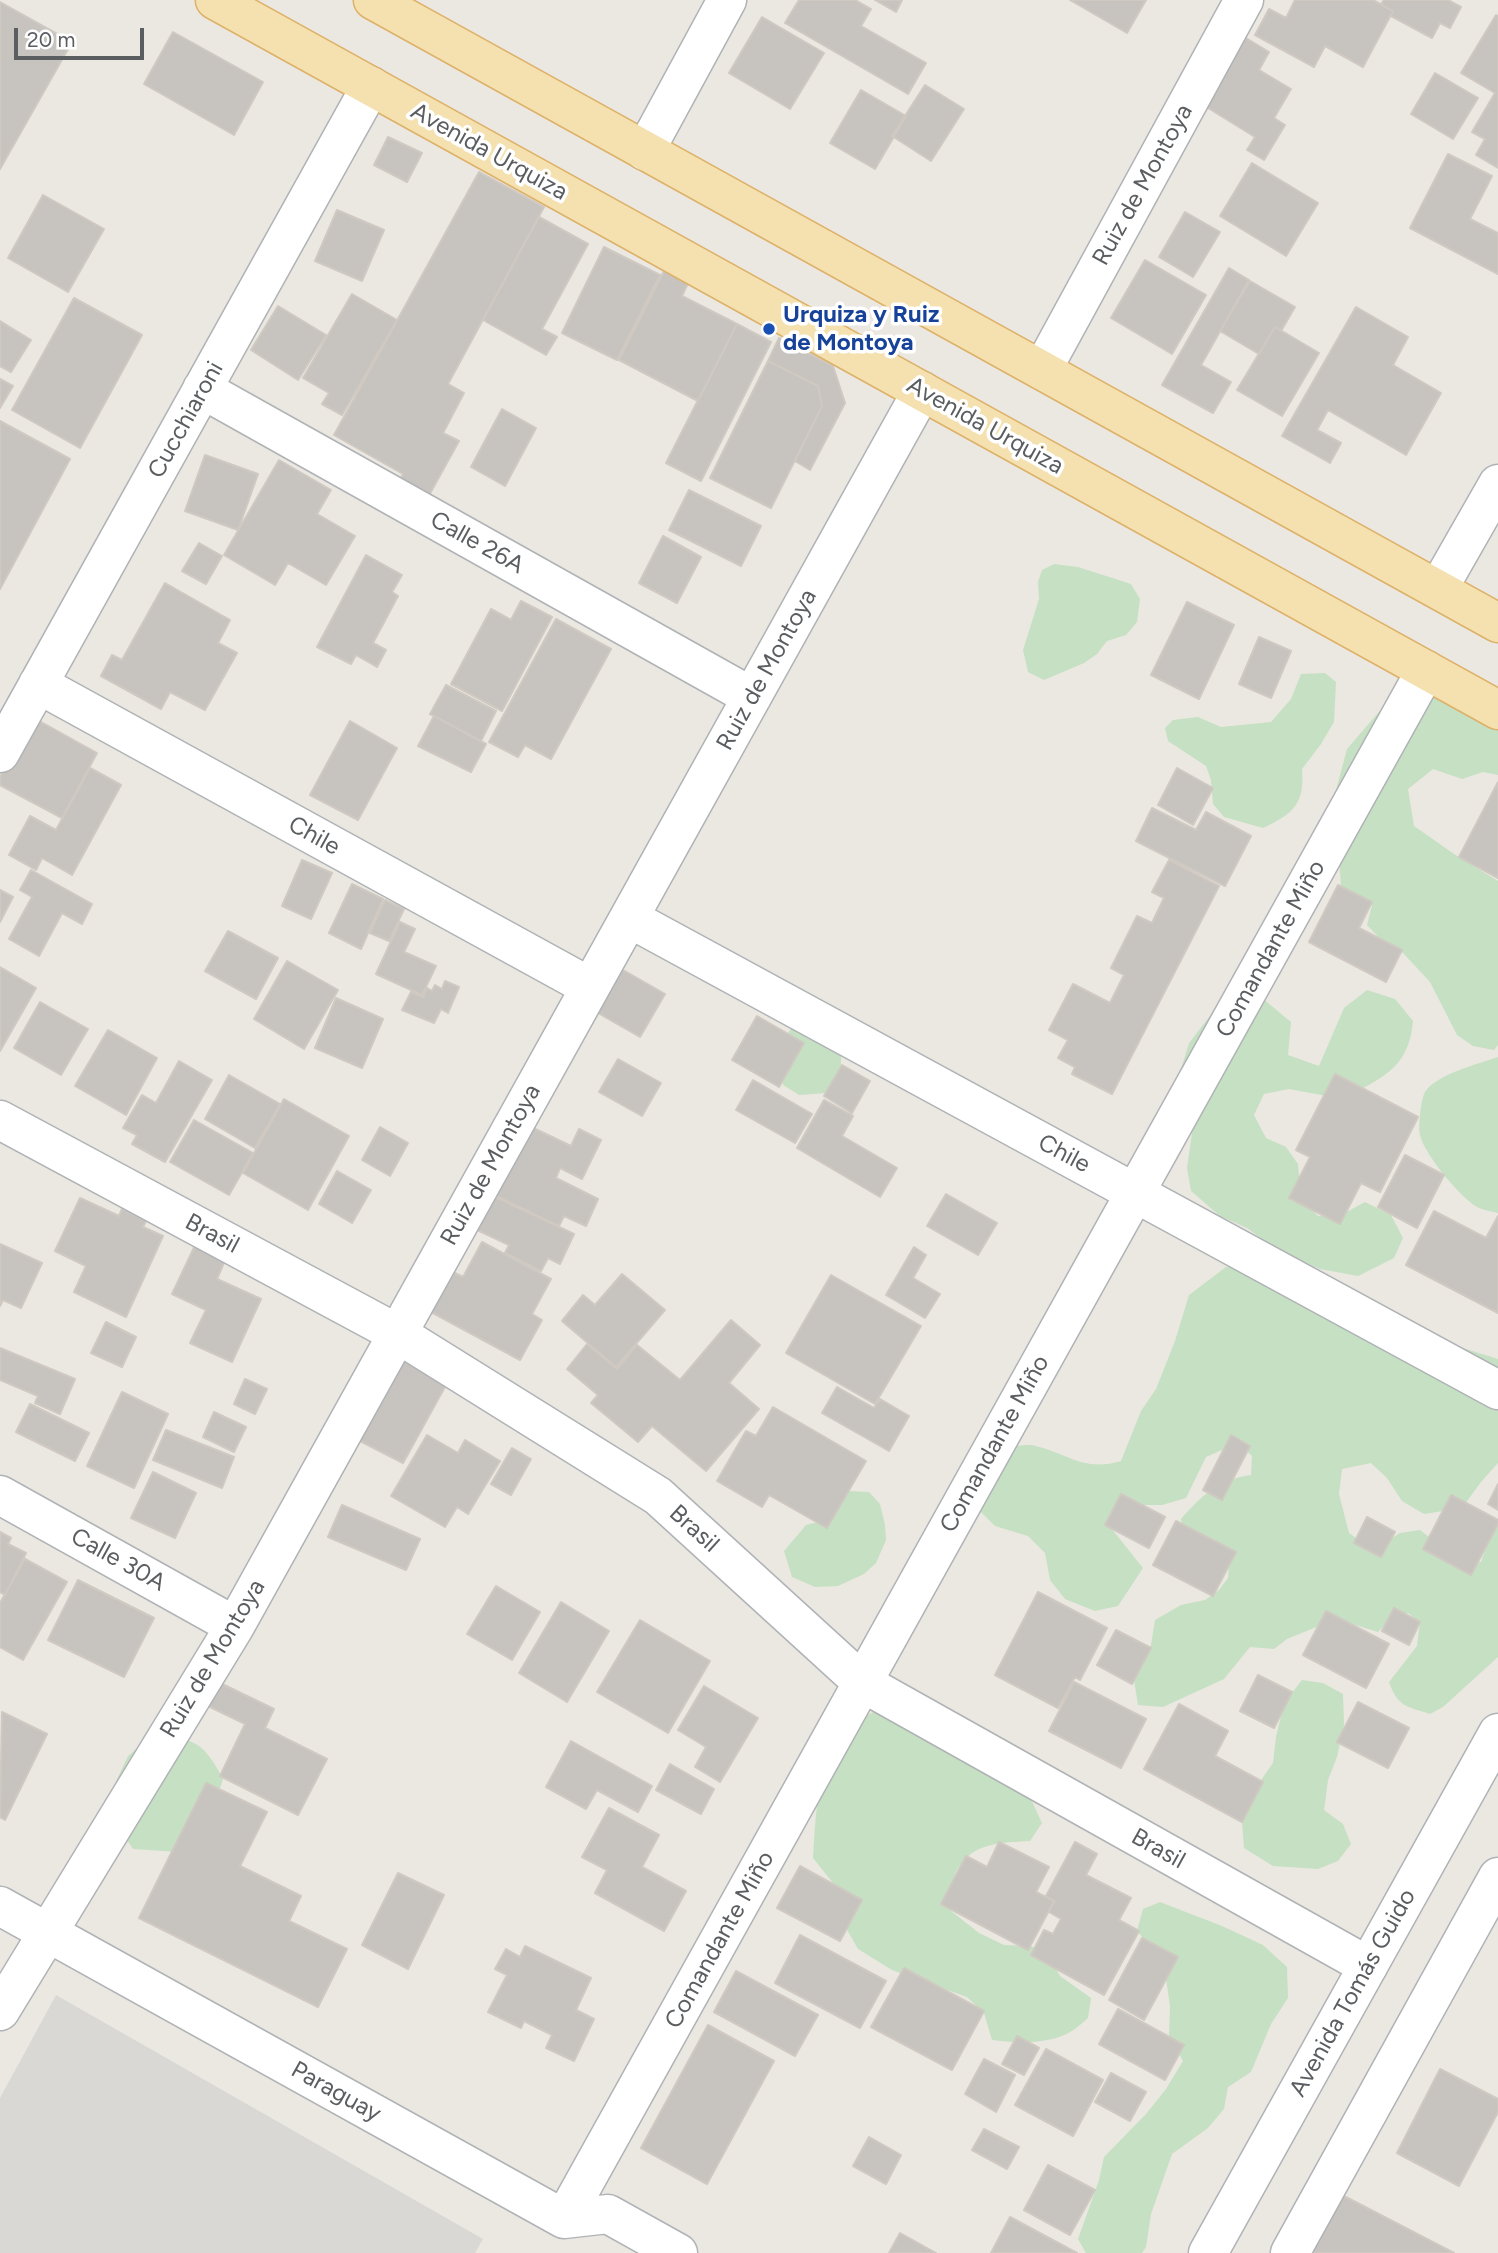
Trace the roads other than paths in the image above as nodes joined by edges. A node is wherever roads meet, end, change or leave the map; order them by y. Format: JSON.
{"nodes":[{"id":1,"x":215,"y":0,"type":"edge"},
{"id":2,"x":373,"y":0,"type":"edge"},
{"id":3,"x":727,"y":0,"type":"edge"},
{"id":4,"x":1244,"y":0,"type":"edge"},
{"id":5,"x":371,"y":86,"type":"junction"},
{"id":6,"x":645,"y":151,"type":"junction"},
{"id":7,"x":1042,"y":370,"type":"junction"},
{"id":8,"x":202,"y":389,"type":"junction"},
{"id":9,"x":922,"y":391,"type":"junction"},
{"id":10,"x":1498,"y":484,"type":"edge"},
{"id":11,"x":1438,"y":589,"type":"junction"},
{"id":12,"x":1498,"y":623,"type":"edge"},
{"id":13,"x":1426,"y":670,"type":"junction"},
{"id":14,"x":38,"y":684,"type":"junction"},
{"id":15,"x":752,"y":697,"type":"junction"},
{"id":16,"x":1498,"y":710,"type":"edge"},
{"id":17,"x":0,"y":753,"type":"edge"},
{"id":18,"x":629,"y":918,"type":"junction"},
{"id":19,"x":590,"y":987,"type":"junction"},
{"id":20,"x":0,"y":1120,"type":"edge"},
{"id":21,"x":1135,"y":1192,"type":"junction"},
{"id":22,"x":398,"y":1334,"type":"junction"},
{"id":23,"x":1498,"y":1390,"type":"edge"},
{"id":24,"x":0,"y":1495,"type":"edge"},
{"id":25,"x":235,"y":1626,"type":"junction"},
{"id":26,"x":863,"y":1683,"type":"junction"},
{"id":27,"x":1498,"y":1732,"type":"edge"},
{"id":28,"x":1498,"y":1877,"type":"edge"},
{"id":29,"x":0,"y":1906,"type":"edge"},
{"id":30,"x":47,"y":1932,"type":"junction"},
{"id":31,"x":1368,"y":1966,"type":"junction"},
{"id":32,"x":0,"y":2011,"type":"edge"},
{"id":33,"x":564,"y":2219,"type":"junction"},
{"id":34,"x":678,"y":2253,"type":"edge"},
{"id":35,"x":1208,"y":2253,"type":"edge"},
{"id":36,"x":1290,"y":2253,"type":"edge"}],
"edges":[{"from":1,"to":5,"type":"main road","name":"Avenida Urquiza"},
{"from":2,"to":6,"type":"main road"},
{"from":3,"to":6,"type":"street"},
{"from":4,"to":7,"type":"street","name":"Ruiz de Montoya"},
{"from":5,"to":8,"type":"street","name":"Cucchiaroni"},
{"from":5,"to":9,"type":"main road","name":"Avenida Urquiza"},
{"from":6,"to":7,"type":"main road"},
{"from":7,"to":11,"type":"main road"},
{"from":8,"to":14,"type":"street","name":"Cucchiaroni"},
{"from":8,"to":15,"type":"street","name":"Calle 26A"},
{"from":9,"to":13,"type":"main road","name":"Avenida Urquiza"},
{"from":9,"to":15,"type":"street","name":"Ruiz de Montoya"},
{"from":10,"to":11,"type":"street"},
{"from":11,"to":12,"type":"main road"},
{"from":13,"to":16,"type":"main road","name":"Avenida Urquiza"},
{"from":13,"to":21,"type":"street","name":"Comandante Miño"},
{"from":14,"to":17,"type":"street","name":"Cucchiaroni"},
{"from":14,"to":19,"type":"street","name":"Chile"},
{"from":15,"to":18,"type":"street","name":"Ruiz de Montoya"},
{"from":18,"to":19,"type":"street","name":"Ruiz de Montoya"},
{"from":18,"to":21,"type":"street","name":"Chile"},
{"from":19,"to":22,"type":"street","name":"Ruiz de Montoya"},
{"from":20,"to":22,"type":"street","name":"Brasil"},
{"from":21,"to":23,"type":"street","name":"Chile"},
{"from":21,"to":26,"type":"street","name":"Comandante Miño"},
{"from":22,"to":25,"type":"street","name":"Ruiz de Montoya"},
{"from":22,"to":26,"type":"street","name":"Brasil"},
{"from":24,"to":25,"type":"street","name":"Calle 30A"},
{"from":25,"to":30,"type":"street","name":"Ruiz de Montoya"},
{"from":26,"to":31,"type":"street","name":"Brasil"},
{"from":26,"to":33,"type":"street","name":"Comandante Miño"},
{"from":27,"to":31,"type":"street","name":"Avenida Tomás Guido"},
{"from":28,"to":36,"type":"street"},
{"from":29,"to":30,"type":"street","name":"Paraguay"},
{"from":30,"to":32,"type":"street","name":"Ruiz de Montoya"},
{"from":30,"to":33,"type":"street","name":"Paraguay"},
{"from":31,"to":35,"type":"street","name":"Avenida Tomás Guido"},
{"from":33,"to":34,"type":"street"}]}
